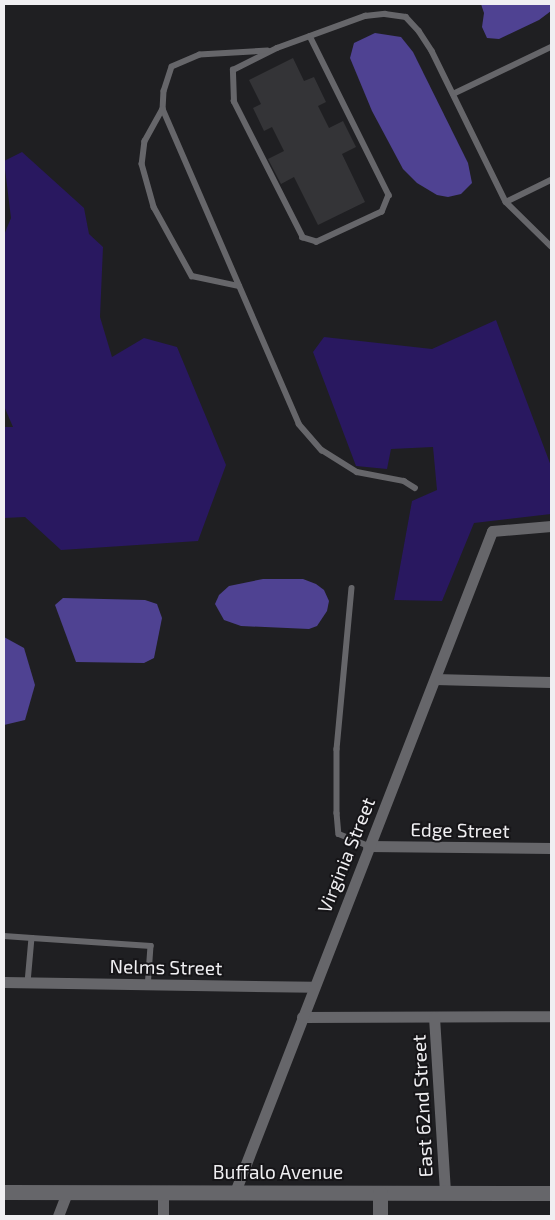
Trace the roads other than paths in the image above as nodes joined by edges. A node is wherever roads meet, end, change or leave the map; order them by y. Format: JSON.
{"nodes":[{"id":1,"x":310,"y":36,"type":"junction"},
{"id":2,"x":551,"y":47,"type":"edge"},
{"id":3,"x":272,"y":50,"type":"junction"},
{"id":4,"x":453,"y":94,"type":"junction"},
{"id":5,"x":163,"y":109,"type":"junction"},
{"id":6,"x":551,"y":180,"type":"edge"},
{"id":7,"x":506,"y":202,"type":"junction"},
{"id":8,"x":551,"y":246,"type":"edge"},
{"id":9,"x":239,"y":286,"type":"junction"},
{"id":10,"x":415,"y":488,"type":"dead end"},
{"id":11,"x":551,"y":526,"type":"edge"},
{"id":12,"x":352,"y":588,"type":"dead end"},
{"id":13,"x":436,"y":679,"type":"junction"},
{"id":14,"x":551,"y":682,"type":"edge"},
{"id":15,"x":368,"y":846,"type":"junction"},
{"id":16,"x":551,"y":848,"type":"edge"},
{"id":17,"x":4,"y":936,"type":"edge"},
{"id":18,"x":32,"y":938,"type":"junction"},
{"id":19,"x":4,"y":982,"type":"edge"},
{"id":20,"x":23,"y":983,"type":"junction"},
{"id":21,"x":148,"y":984,"type":"junction"},
{"id":22,"x":313,"y":987,"type":"junction"},
{"id":23,"x":551,"y":1016,"type":"edge"},
{"id":24,"x":302,"y":1017,"type":"junction"},
{"id":25,"x":434,"y":1017,"type":"junction"},
{"id":26,"x":163,"y":1191,"type":"junction"},
{"id":27,"x":4,"y":1192,"type":"edge"},
{"id":28,"x":68,"y":1192,"type":"junction"},
{"id":29,"x":235,"y":1192,"type":"junction"},
{"id":30,"x":380,"y":1193,"type":"junction"},
{"id":31,"x":445,"y":1193,"type":"junction"},
{"id":32,"x":551,"y":1193,"type":"edge"},
{"id":33,"x":58,"y":1216,"type":"edge"},
{"id":34,"x":163,"y":1216,"type":"edge"},
{"id":35,"x":380,"y":1216,"type":"edge"}],
"edges":[{"from":1,"to":3,"type":"lane"},
{"from":1,"to":3,"type":"lane"},
{"from":1,"to":4,"type":"lane"},
{"from":2,"to":4,"type":"lane"},
{"from":3,"to":5,"type":"lane"},
{"from":4,"to":7,"type":"lane"},
{"from":5,"to":9,"type":"lane"},
{"from":5,"to":9,"type":"lane"},
{"from":6,"to":7,"type":"lane"},
{"from":7,"to":8,"type":"lane"},
{"from":9,"to":10,"type":"lane"},
{"from":11,"to":13,"type":"street","name":"Virginia Street"},
{"from":12,"to":15,"type":"lane"},
{"from":13,"to":14,"type":"street"},
{"from":13,"to":15,"type":"street","name":"Virginia Street"},
{"from":15,"to":16,"type":"street","name":"Edge Street"},
{"from":15,"to":22,"type":"street","name":"Virginia Street"},
{"from":17,"to":18,"type":"lane"},
{"from":18,"to":20,"type":"lane"},
{"from":18,"to":21,"type":"lane"},
{"from":19,"to":20,"type":"street","name":"Nelms Street"},
{"from":20,"to":21,"type":"street","name":"Nelms Street"},
{"from":21,"to":22,"type":"street","name":"Nelms Street"},
{"from":22,"to":24,"type":"street","name":"Virginia Street"},
{"from":23,"to":25,"type":"street"},
{"from":24,"to":25,"type":"street"},
{"from":24,"to":29,"type":"street","name":"Virginia Street"},
{"from":25,"to":31,"type":"street","name":"East 62nd Street"},
{"from":26,"to":28,"type":"street","name":"Buffalo Avenue"},
{"from":26,"to":29,"type":"street","name":"Buffalo Avenue"},
{"from":26,"to":34,"type":"street"},
{"from":27,"to":28,"type":"street","name":"Buffalo Avenue"},
{"from":28,"to":33,"type":"street"},
{"from":29,"to":30,"type":"street","name":"Buffalo Avenue"},
{"from":30,"to":31,"type":"street","name":"Buffalo Avenue"},
{"from":30,"to":35,"type":"street"},
{"from":31,"to":32,"type":"street","name":"Buffalo Avenue"}]}
